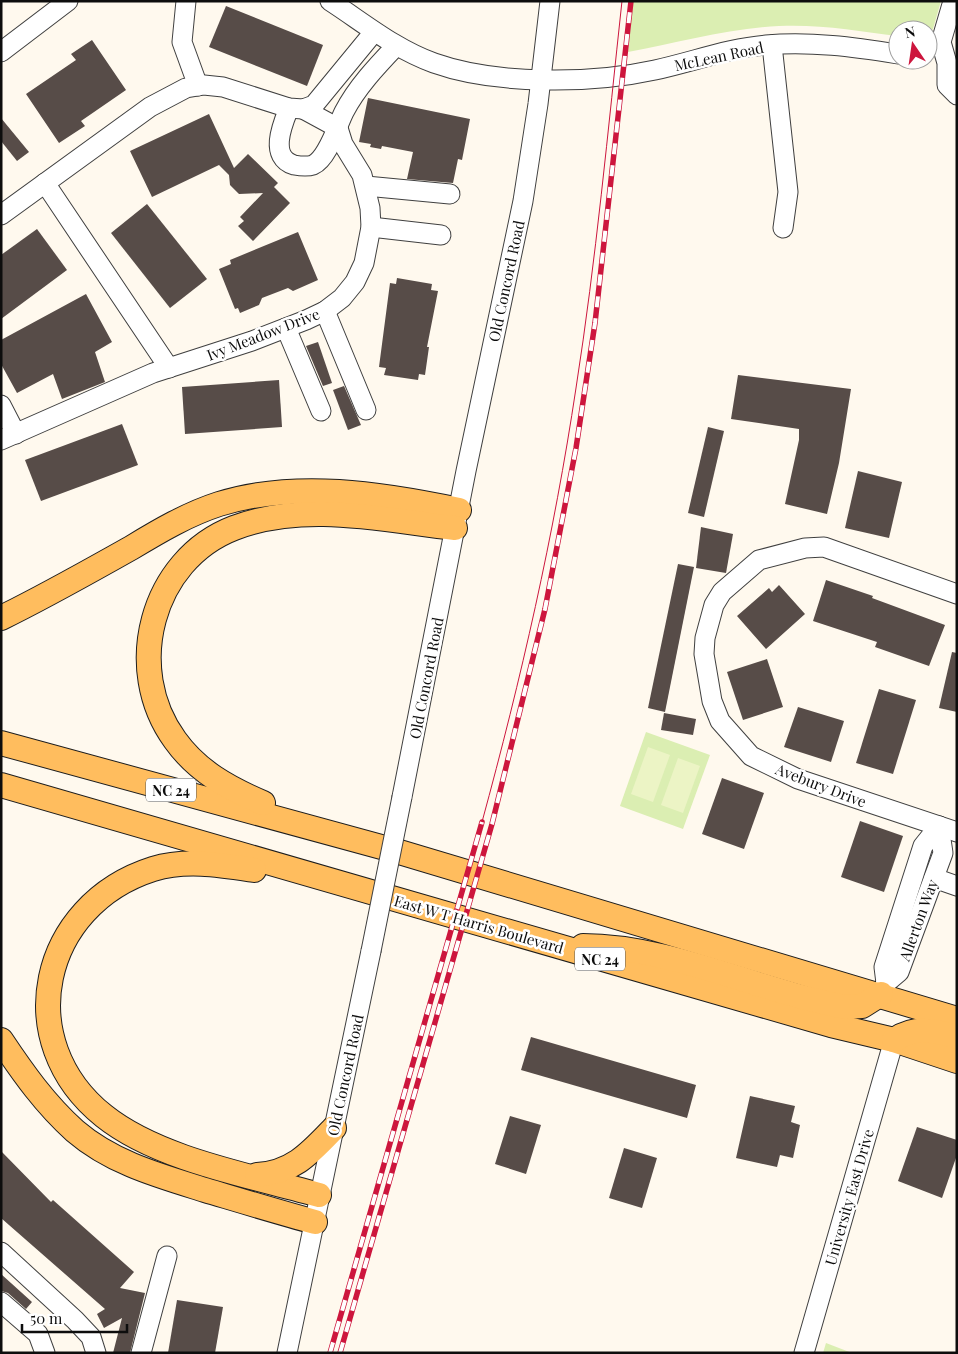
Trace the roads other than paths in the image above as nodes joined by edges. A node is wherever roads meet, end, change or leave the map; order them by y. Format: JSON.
{"nodes":[{"id":1,"x":68,"y":1,"type":"edge"},
{"id":2,"x":186,"y":1,"type":"edge"},
{"id":3,"x":330,"y":1,"type":"edge"},
{"id":4,"x":550,"y":1,"type":"edge"},
{"id":5,"x":953,"y":1,"type":"edge"},
{"id":6,"x":374,"y":32,"type":"junction"},
{"id":7,"x":772,"y":45,"type":"junction"},
{"id":8,"x":396,"y":46,"type":"junction"},
{"id":9,"x":1,"y":52,"type":"edge"},
{"id":10,"x":888,"y":53,"type":"edge"},
{"id":11,"x":954,"y":58,"type":"edge"},
{"id":12,"x":938,"y":59,"type":"edge"},
{"id":13,"x":541,"y":81,"type":"junction"},
{"id":14,"x":198,"y":86,"type":"junction"},
{"id":15,"x":957,"y":95,"type":"edge"},
{"id":16,"x":296,"y":108,"type":"junction"},
{"id":17,"x":338,"y":128,"type":"junction"},
{"id":18,"x":45,"y":183,"type":"junction"},
{"id":19,"x":366,"y":186,"type":"junction"},
{"id":20,"x":450,"y":194,"type":"dead end"},
{"id":21,"x":1,"y":215,"type":"edge"},
{"id":22,"x":371,"y":227,"type":"junction"},
{"id":23,"x":783,"y":228,"type":"dead end"},
{"id":24,"x":441,"y":235,"type":"dead end"},
{"id":25,"x":325,"y":310,"type":"junction"},
{"id":26,"x":286,"y":328,"type":"junction"},
{"id":27,"x":168,"y":368,"type":"junction"},
{"id":28,"x":1,"y":405,"type":"edge"},
{"id":29,"x":366,"y":410,"type":"dead end"},
{"id":30,"x":321,"y":411,"type":"dead end"},
{"id":31,"x":9,"y":437,"type":"edge"},
{"id":32,"x":457,"y":519,"type":"junction"},
{"id":33,"x":957,"y":594,"type":"edge"},
{"id":34,"x":1,"y":618,"type":"edge"},
{"id":35,"x":1,"y":743,"type":"edge"},
{"id":36,"x":1,"y":785,"type":"edge"},
{"id":37,"x":939,"y":826,"type":"junction"},
{"id":38,"x":957,"y":832,"type":"edge"},
{"id":39,"x":341,"y":837,"type":"junction"},
{"id":40,"x":307,"y":875,"type":"junction"},
{"id":41,"x":934,"y":878,"type":"junction"},
{"id":42,"x":957,"y":886,"type":"edge"},
{"id":43,"x":553,"y":946,"type":"junction"},
{"id":44,"x":883,"y":989,"type":"junction"},
{"id":45,"x":957,"y":1019,"type":"edge"},
{"id":46,"x":957,"y":1038,"type":"edge"},
{"id":47,"x":1,"y":1040,"type":"edge"},
{"id":48,"x":894,"y":1040,"type":"junction"},
{"id":49,"x":957,"y":1061,"type":"edge"},
{"id":50,"x":334,"y":1128,"type":"junction"},
{"id":51,"x":248,"y":1175,"type":"junction"},
{"id":52,"x":320,"y":1195,"type":"junction"},
{"id":53,"x":314,"y":1222,"type":"junction"},
{"id":54,"x":1,"y":1252,"type":"edge"},
{"id":55,"x":166,"y":1256,"type":"dead end"},
{"id":56,"x":1,"y":1302,"type":"edge"},
{"id":57,"x":45,"y":1353,"type":"edge"},
{"id":58,"x":96,"y":1353,"type":"edge"},
{"id":59,"x":141,"y":1353,"type":"edge"},
{"id":60,"x":287,"y":1353,"type":"edge"},
{"id":61,"x":804,"y":1353,"type":"edge"}],
"edges":[{"from":1,"to":9,"type":"street"},
{"from":2,"to":14,"type":"street"},
{"from":3,"to":6,"type":"street","name":"McLean Road"},
{"from":4,"to":13,"type":"street","name":"Old Concord Road"},
{"from":5,"to":11,"type":"street"},
{"from":6,"to":8,"type":"street","name":"McLean Road"},
{"from":6,"to":16,"type":"street"},
{"from":7,"to":10,"type":"street","name":"McLean Road"},
{"from":7,"to":13,"type":"street","name":"McLean Road"},
{"from":7,"to":23,"type":"street"},
{"from":8,"to":13,"type":"street","name":"McLean Road"},
{"from":8,"to":17,"type":"street"},
{"from":11,"to":12,"type":"street"},
{"from":11,"to":15,"type":"street"},
{"from":13,"to":32,"type":"street","name":"Old Concord Road"},
{"from":14,"to":16,"type":"street"},
{"from":14,"to":18,"type":"street"},
{"from":16,"to":17,"type":"street"},
{"from":16,"to":17,"type":"street"},
{"from":17,"to":19,"type":"street","name":"Ivy Meadow Drive"},
{"from":18,"to":21,"type":"street"},
{"from":18,"to":27,"type":"street"},
{"from":19,"to":20,"type":"street"},
{"from":19,"to":22,"type":"street","name":"Ivy Meadow Drive"},
{"from":22,"to":24,"type":"street"},
{"from":22,"to":25,"type":"street","name":"Ivy Meadow Drive"},
{"from":25,"to":26,"type":"street","name":"Ivy Meadow Drive"},
{"from":25,"to":29,"type":"street"},
{"from":26,"to":27,"type":"street","name":"Ivy Meadow Drive"},
{"from":26,"to":30,"type":"street"},
{"from":27,"to":31,"type":"street","name":"Ivy Meadow Drive"},
{"from":28,"to":31,"type":"street"},
{"from":32,"to":34,"type":"main road"},
{"from":32,"to":39,"type":"main road"},
{"from":32,"to":50,"type":"street","name":"Old Concord Road","bridge":true},
{"from":33,"to":37,"type":"street","name":"Avebury Drive"},
{"from":35,"to":39,"type":"main road","number":"NC 24"},
{"from":36,"to":40,"type":"main road","name":"East W T Harris Boulevard","number":"NC 24"},
{"from":37,"to":38,"type":"street","name":"Avebury Drive"},
{"from":37,"to":41,"type":"street","name":"Allerton Way"},
{"from":37,"to":44,"type":"street","name":"Allerton Way"},
{"from":39,"to":44,"type":"main road","number":"NC 24"},
{"from":40,"to":43,"type":"main road","name":"East W T Harris Boulevard","number":"NC 24"},
{"from":40,"to":51,"type":"main road"},
{"from":41,"to":42,"type":"street"},
{"from":41,"to":44,"type":"street","name":"Allerton Way"},
{"from":43,"to":44,"type":"main road"},
{"from":43,"to":48,"type":"main road","name":"East W T Harris Boulevard","number":"NC 24"},
{"from":44,"to":45,"type":"main road","number":"NC 24"},
{"from":46,"to":48,"type":"main road"},
{"from":47,"to":53,"type":"main road"},
{"from":48,"to":49,"type":"main road","name":"East W T Harris Boulevard","number":"NC 24"},
{"from":48,"to":61,"type":"street","name":"University East Drive"},
{"from":50,"to":51,"type":"main road"},
{"from":50,"to":52,"type":"street","name":"Old Concord Road"},
{"from":51,"to":52,"type":"main road"},
{"from":52,"to":53,"type":"street","name":"Old Concord Road"},
{"from":53,"to":60,"type":"street","name":"Old Concord Road"},
{"from":54,"to":58,"type":"street"},
{"from":55,"to":59,"type":"street"},
{"from":56,"to":57,"type":"street"}]}
